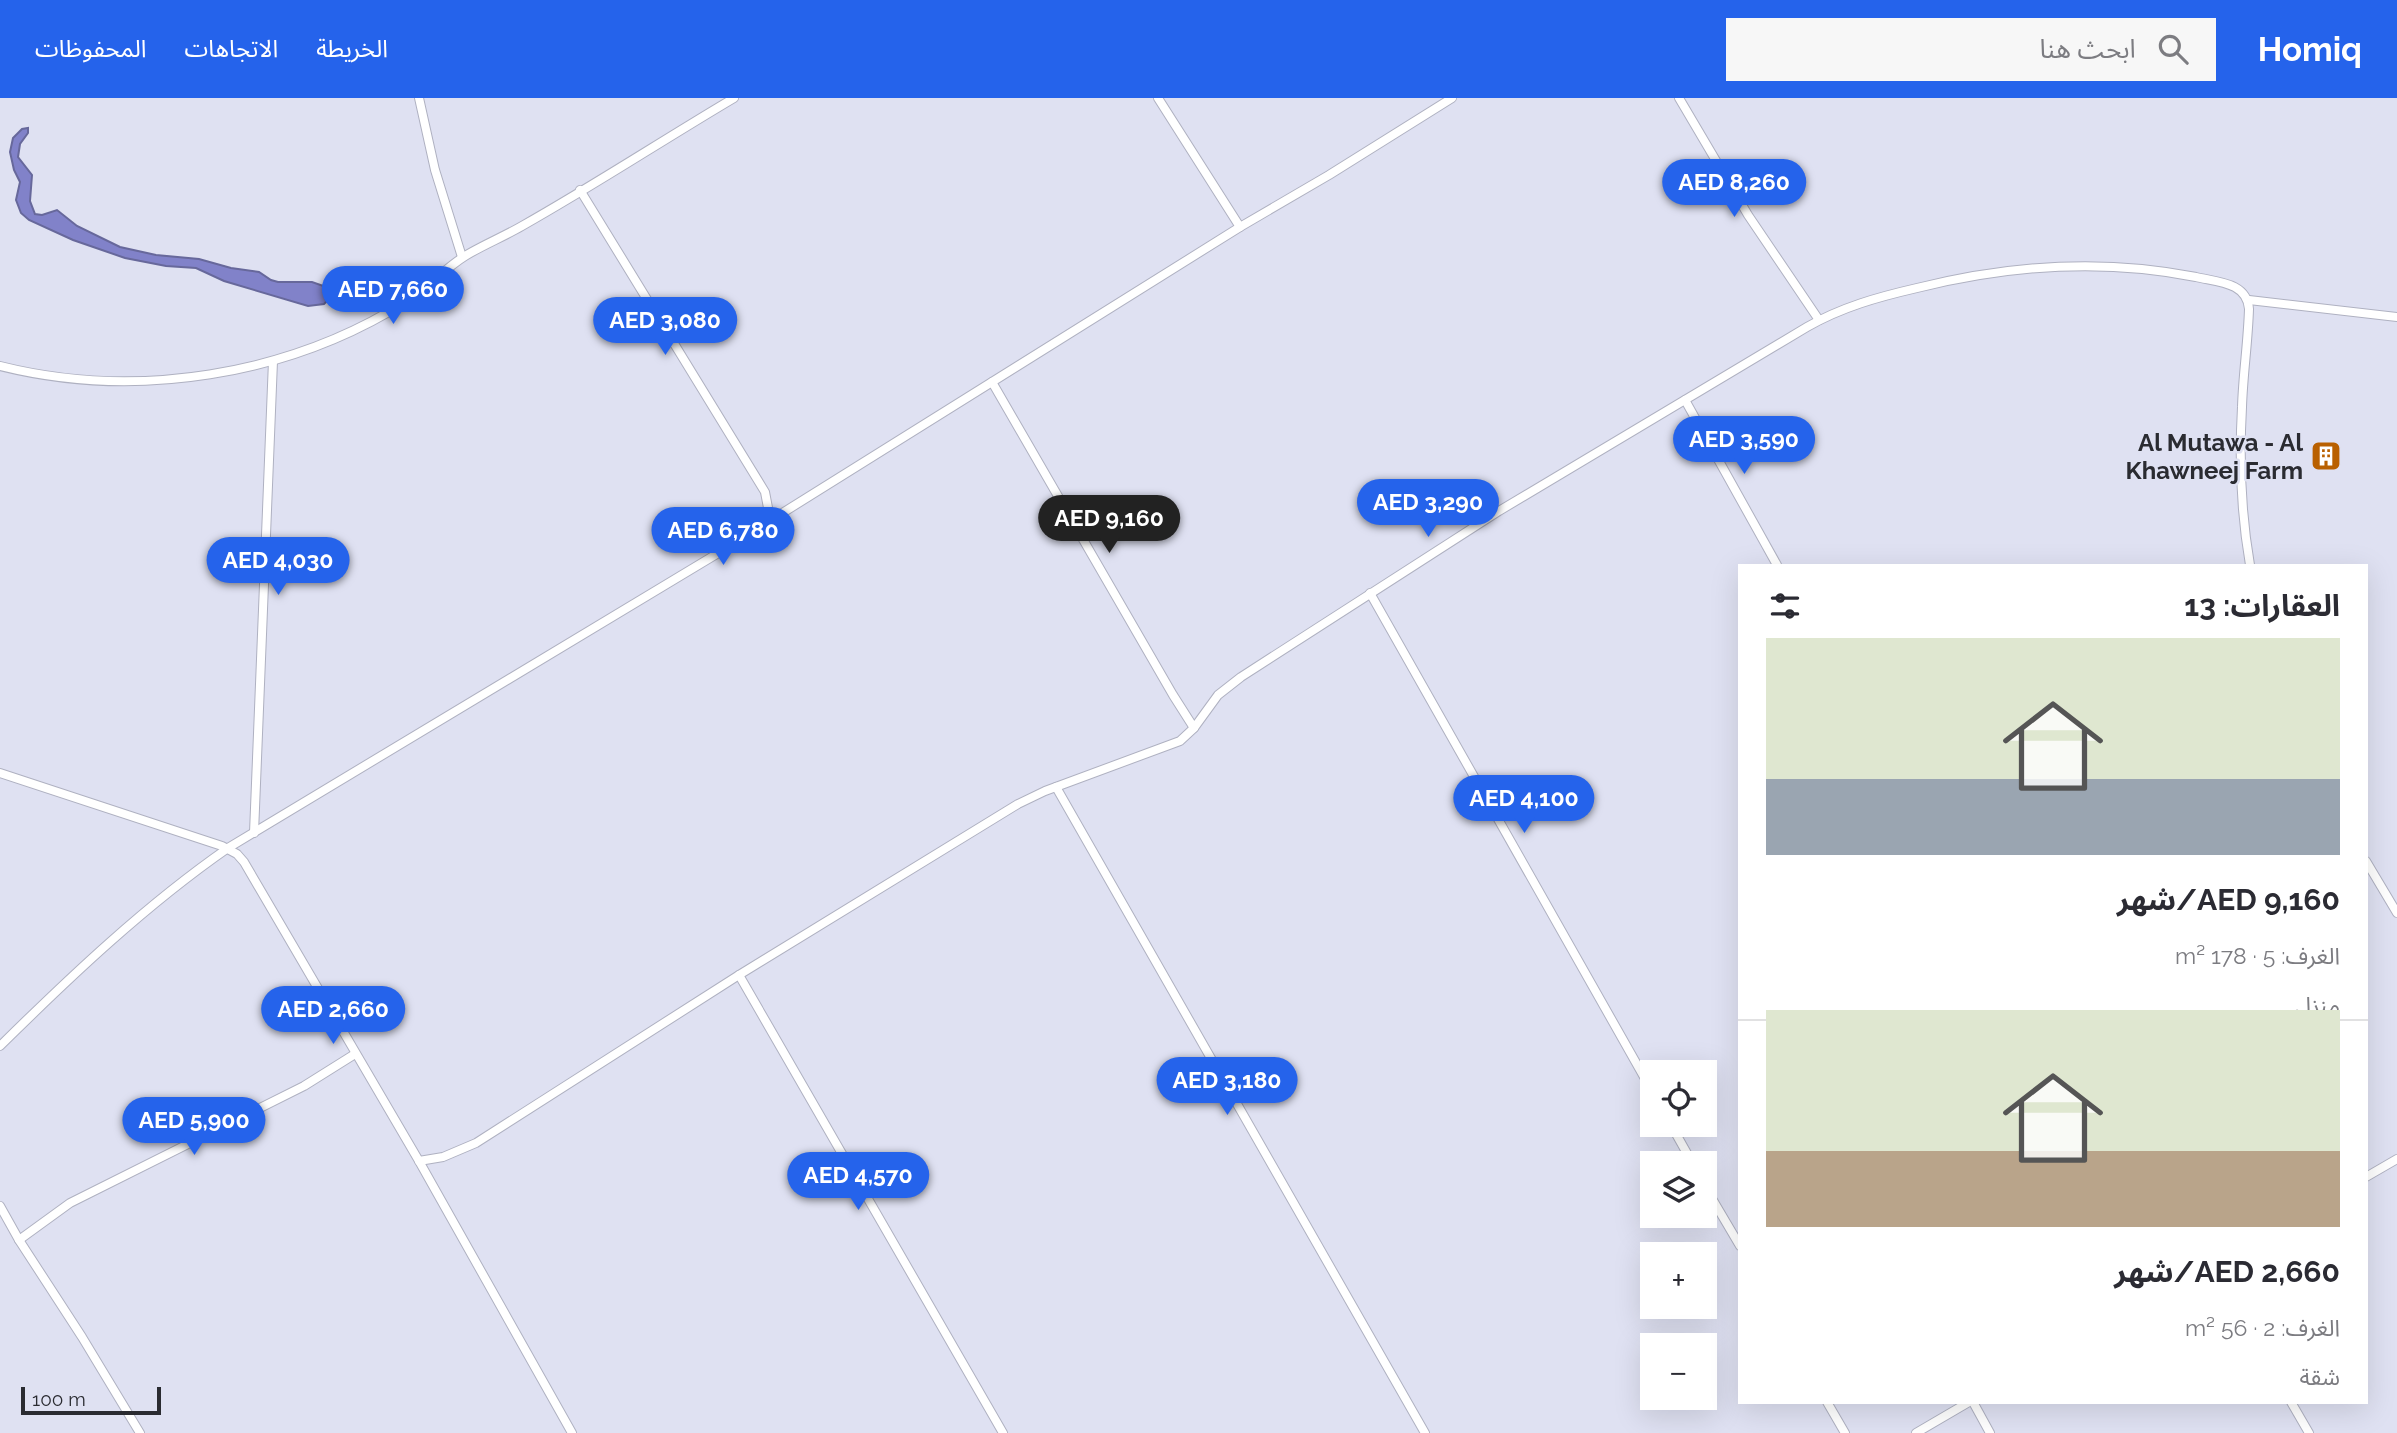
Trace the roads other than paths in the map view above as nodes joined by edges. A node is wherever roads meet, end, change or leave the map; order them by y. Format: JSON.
{"nodes":[{"id":1,"x":419,"y":98,"type":"edge"},
{"id":2,"x":734,"y":98,"type":"edge"},
{"id":3,"x":1158,"y":98,"type":"edge"},
{"id":4,"x":1452,"y":98,"type":"edge"},
{"id":5,"x":1679,"y":98,"type":"edge"},
{"id":6,"x":580,"y":190,"type":"junction"},
{"id":7,"x":1240,"y":227,"type":"junction"},
{"id":8,"x":463,"y":257,"type":"junction"},
{"id":9,"x":2249,"y":300,"type":"junction"},
{"id":10,"x":2397,"y":317,"type":"edge"},
{"id":11,"x":1819,"y":320,"type":"junction"},
{"id":12,"x":273,"y":360,"type":"junction"},
{"id":13,"x":0,"y":366,"type":"edge"},
{"id":14,"x":992,"y":382,"type":"junction"},
{"id":15,"x":1685,"y":400,"type":"junction"},
{"id":16,"x":766,"y":523,"type":"junction"},
{"id":17,"x":1776,"y":564,"type":"edge"},
{"id":18,"x":2249,"y":564,"type":"edge"},
{"id":19,"x":1370,"y":593,"type":"junction"},
{"id":20,"x":1194,"y":728,"type":"junction"},
{"id":21,"x":0,"y":772,"type":"edge"},
{"id":22,"x":1056,"y":787,"type":"junction"},
{"id":23,"x":254,"y":833,"type":"junction"},
{"id":24,"x":228,"y":848,"type":"junction"},
{"id":25,"x":2368,"y":863,"type":"edge"},
{"id":26,"x":2397,"y":913,"type":"edge"},
{"id":27,"x":738,"y":975,"type":"junction"},
{"id":28,"x":0,"y":1046,"type":"edge"},
{"id":29,"x":355,"y":1054,"type":"junction"},
{"id":30,"x":1640,"y":1070,"type":"edge"},
{"id":31,"x":2397,"y":1159,"type":"edge"},
{"id":32,"x":419,"y":1161,"type":"junction"},
{"id":33,"x":2368,"y":1176,"type":"edge"},
{"id":34,"x":0,"y":1206,"type":"edge"},
{"id":35,"x":1717,"y":1207,"type":"edge"},
{"id":36,"x":19,"y":1240,"type":"junction"},
{"id":37,"x":1738,"y":1243,"type":"edge"},
{"id":38,"x":1828,"y":1404,"type":"edge"},
{"id":39,"x":1967,"y":1404,"type":"edge"},
{"id":40,"x":1972,"y":1404,"type":"edge"},
{"id":41,"x":2292,"y":1404,"type":"edge"},
{"id":42,"x":140,"y":1433,"type":"edge"},
{"id":43,"x":572,"y":1433,"type":"edge"},
{"id":44,"x":1003,"y":1433,"type":"edge"},
{"id":45,"x":1425,"y":1433,"type":"edge"},
{"id":46,"x":1845,"y":1433,"type":"edge"},
{"id":47,"x":1916,"y":1433,"type":"edge"},
{"id":48,"x":1990,"y":1433,"type":"edge"},
{"id":49,"x":2309,"y":1433,"type":"edge"}],
"edges":[{"from":1,"to":8,"type":"street"},
{"from":2,"to":6,"type":"street"},
{"from":3,"to":7,"type":"street"},
{"from":4,"to":7,"type":"street"},
{"from":5,"to":11,"type":"street"},
{"from":6,"to":8,"type":"street"},
{"from":6,"to":16,"type":"street"},
{"from":7,"to":14,"type":"street"},
{"from":8,"to":12,"type":"street"},
{"from":9,"to":10,"type":"street"},
{"from":9,"to":11,"type":"street"},
{"from":9,"to":18,"type":"street"},
{"from":11,"to":15,"type":"street"},
{"from":12,"to":13,"type":"street"},
{"from":12,"to":23,"type":"street"},
{"from":14,"to":16,"type":"street"},
{"from":14,"to":20,"type":"street"},
{"from":15,"to":17,"type":"street"},
{"from":15,"to":19,"type":"street"},
{"from":16,"to":23,"type":"street"},
{"from":19,"to":20,"type":"street"},
{"from":19,"to":30,"type":"street"},
{"from":20,"to":22,"type":"street"},
{"from":21,"to":24,"type":"street"},
{"from":22,"to":27,"type":"street"},
{"from":22,"to":45,"type":"street"},
{"from":23,"to":24,"type":"street"},
{"from":24,"to":28,"type":"street"},
{"from":24,"to":29,"type":"street"},
{"from":25,"to":26,"type":"street"},
{"from":27,"to":32,"type":"street"},
{"from":27,"to":44,"type":"street"},
{"from":29,"to":32,"type":"street"},
{"from":29,"to":36,"type":"street"},
{"from":31,"to":33,"type":"street"},
{"from":32,"to":43,"type":"street"},
{"from":34,"to":36,"type":"street"},
{"from":35,"to":37,"type":"street"},
{"from":36,"to":42,"type":"street"},
{"from":38,"to":46,"type":"street"},
{"from":39,"to":47,"type":"street"},
{"from":40,"to":48,"type":"street"},
{"from":41,"to":49,"type":"street"}]}
